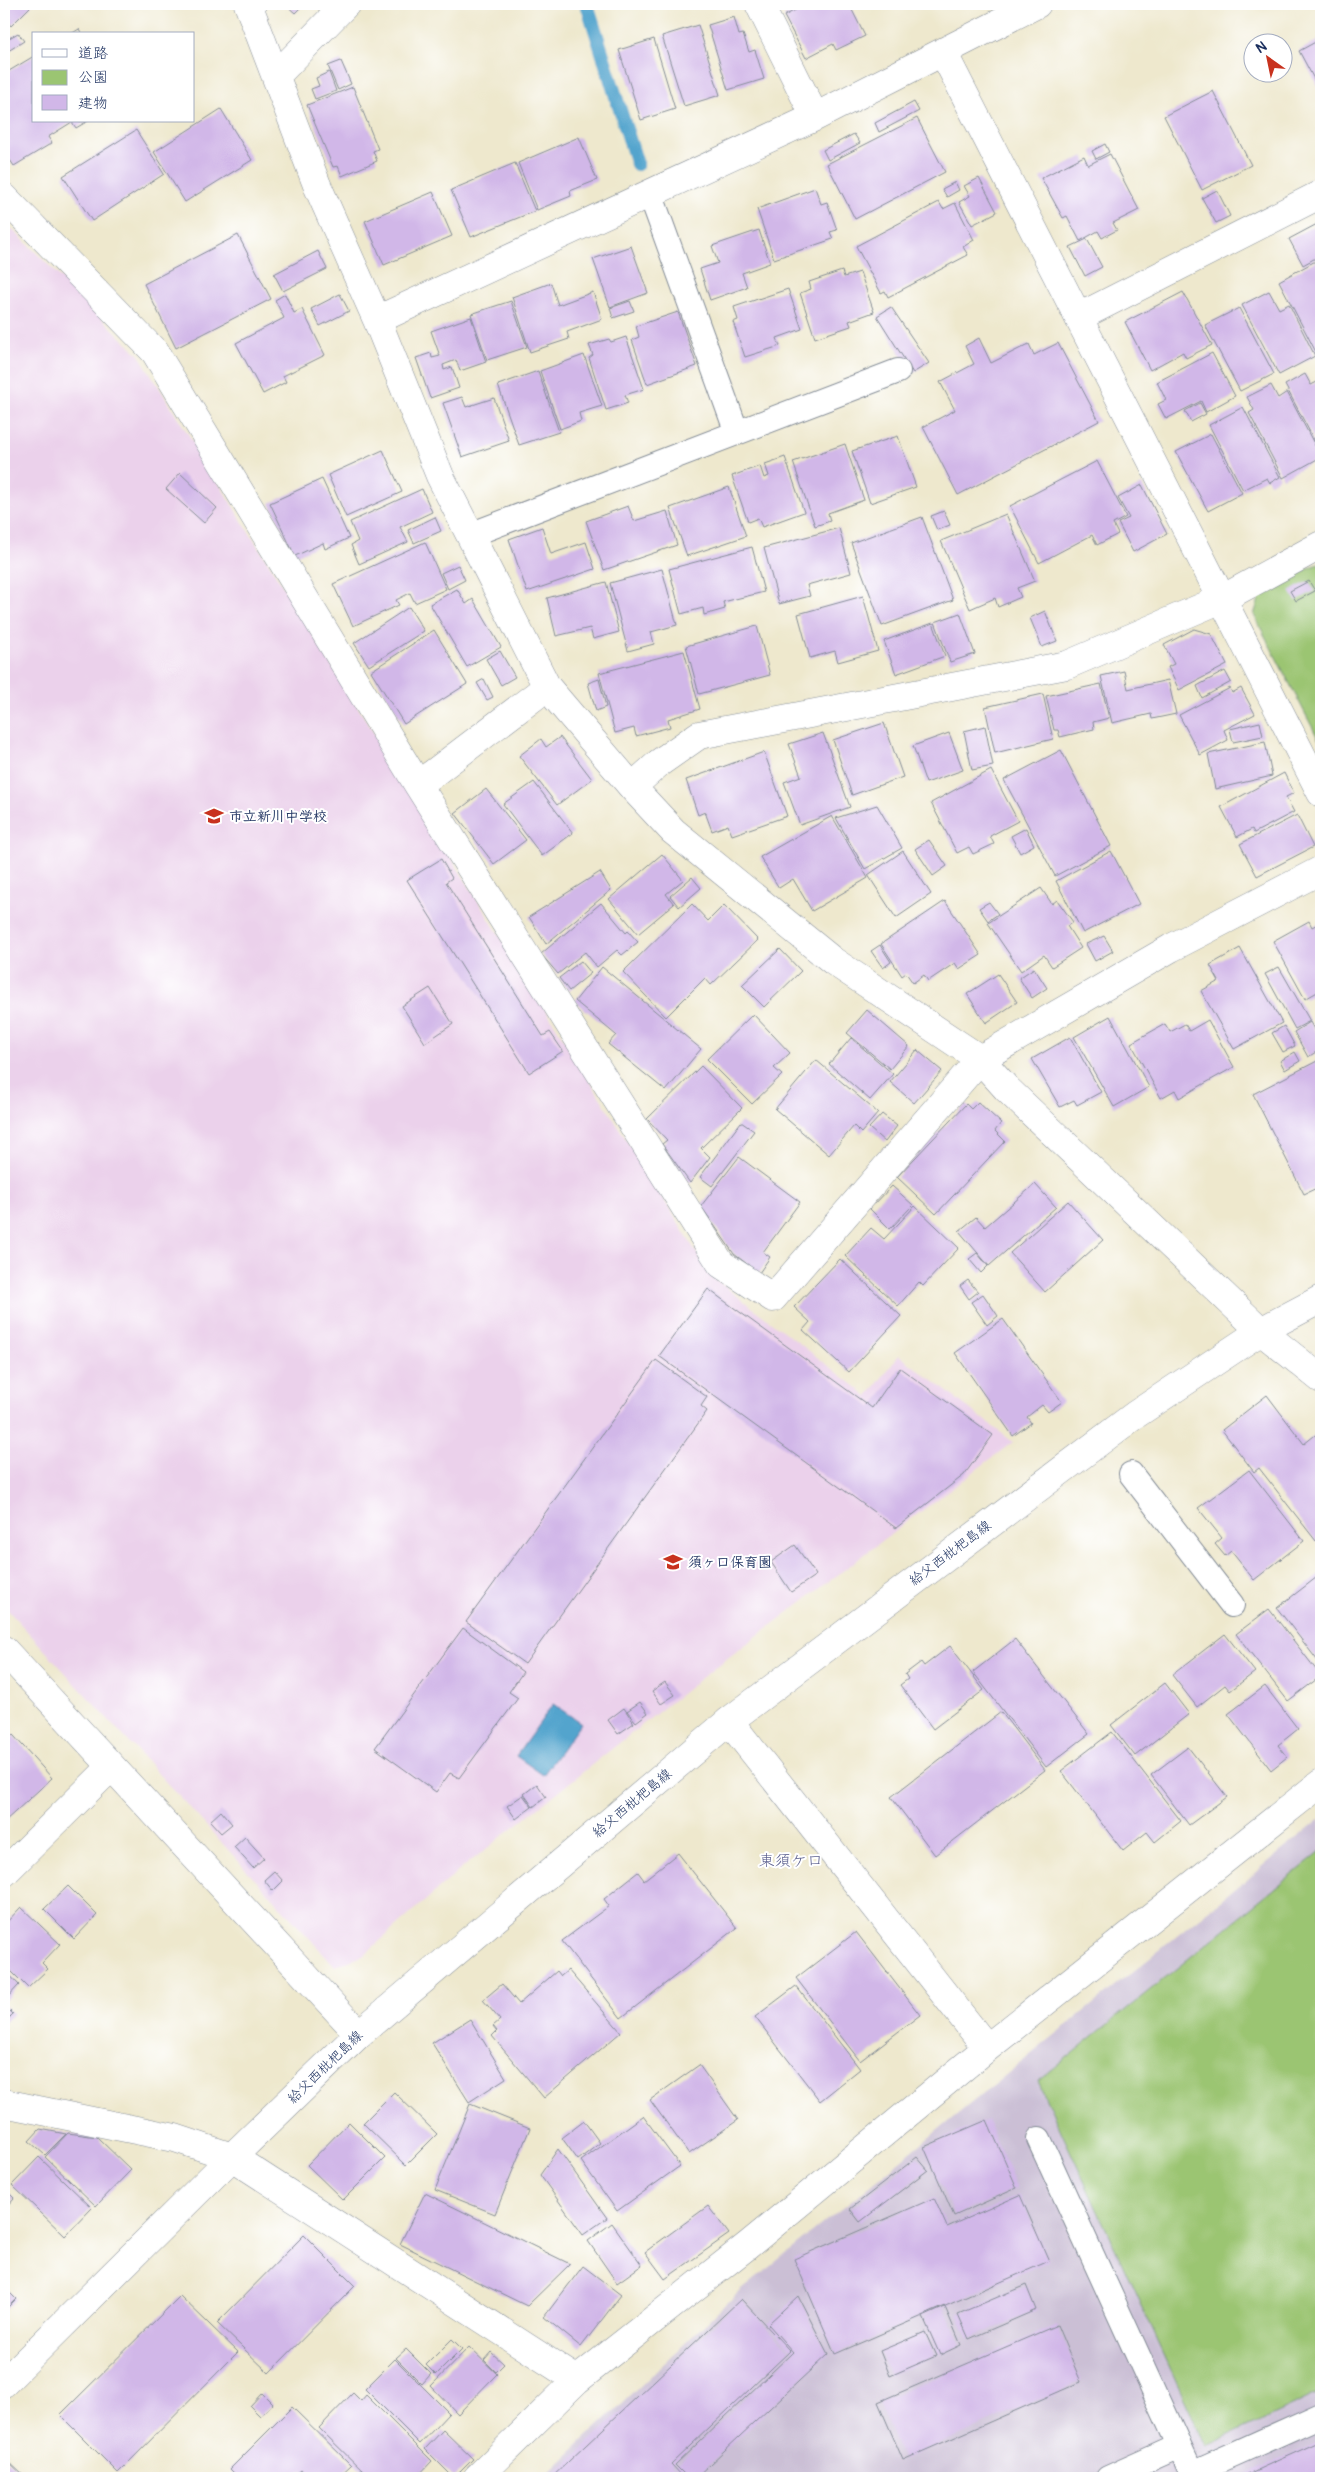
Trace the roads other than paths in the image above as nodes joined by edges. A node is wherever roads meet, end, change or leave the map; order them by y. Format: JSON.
{"nodes":[{"id":1,"x":248,"y":4,"type":"edge"},
{"id":2,"x":346,"y":4,"type":"edge"},
{"id":3,"x":759,"y":4,"type":"edge"},
{"id":4,"x":1037,"y":4,"type":"edge"},
{"id":5,"x":943,"y":52,"type":"junction"},
{"id":6,"x":276,"y":76,"type":"junction"},
{"id":7,"x":815,"y":117,"type":"junction"},
{"id":8,"x":650,"y":193,"type":"junction"},
{"id":9,"x":1321,"y":194,"type":"edge"},
{"id":10,"x":4,"y":198,"type":"edge"},
{"id":11,"x":1079,"y":317,"type":"junction"},
{"id":12,"x":376,"y":320,"type":"junction"},
{"id":13,"x":898,"y":371,"type":"dead end"},
{"id":14,"x":737,"y":433,"type":"junction"},
{"id":15,"x":470,"y":535,"type":"junction"},
{"id":16,"x":1321,"y":545,"type":"edge"},
{"id":17,"x":1224,"y":598,"type":"junction"},
{"id":18,"x":548,"y":687,"type":"junction"},
{"id":19,"x":418,"y":785,"type":"junction"},
{"id":20,"x":632,"y":787,"type":"junction"},
{"id":21,"x":1321,"y":793,"type":"edge"},
{"id":22,"x":1321,"y":870,"type":"edge"},
{"id":23,"x":980,"y":1059,"type":"junction"},
{"id":24,"x":1321,"y":1299,"type":"edge"},
{"id":25,"x":1261,"y":1331,"type":"junction"},
{"id":26,"x":1321,"y":1380,"type":"edge"},
{"id":27,"x":1131,"y":1474,"type":"dead end"},
{"id":28,"x":1232,"y":1604,"type":"dead end"},
{"id":29,"x":4,"y":1650,"type":"edge"},
{"id":30,"x":729,"y":1721,"type":"junction"},
{"id":31,"x":111,"y":1767,"type":"junction"},
{"id":32,"x":1321,"y":1783,"type":"edge"},
{"id":33,"x":4,"y":1874,"type":"edge"},
{"id":34,"x":359,"y":2034,"type":"junction"},
{"id":35,"x":987,"y":2048,"type":"junction"},
{"id":36,"x":4,"y":2103,"type":"edge"},
{"id":37,"x":1039,"y":2139,"type":"dead end"},
{"id":38,"x":232,"y":2157,"type":"junction"},
{"id":39,"x":577,"y":2380,"type":"junction"},
{"id":40,"x":4,"y":2383,"type":"edge"},
{"id":41,"x":1321,"y":2415,"type":"edge"},
{"id":42,"x":1179,"y":2446,"type":"junction"},
{"id":43,"x":1193,"y":2476,"type":"edge"},
{"id":44,"x":477,"y":2478,"type":"edge"},
{"id":45,"x":1108,"y":2478,"type":"edge"}],
"edges":[{"from":1,"to":6,"type":"street"},
{"from":2,"to":6,"type":"street"},
{"from":3,"to":7,"type":"street"},
{"from":4,"to":5,"type":"street"},
{"from":5,"to":7,"type":"street"},
{"from":5,"to":11,"type":"street"},
{"from":6,"to":12,"type":"street"},
{"from":7,"to":8,"type":"street"},
{"from":8,"to":12,"type":"street"},
{"from":8,"to":14,"type":"lane"},
{"from":9,"to":11,"type":"street"},
{"from":10,"to":19,"type":"street"},
{"from":11,"to":17,"type":"street"},
{"from":12,"to":15,"type":"street"},
{"from":13,"to":14,"type":"lane"},
{"from":14,"to":15,"type":"lane"},
{"from":15,"to":18,"type":"street"},
{"from":16,"to":17,"type":"street"},
{"from":17,"to":20,"type":"street"},
{"from":17,"to":21,"type":"street"},
{"from":18,"to":19,"type":"street"},
{"from":18,"to":20,"type":"street"},
{"from":19,"to":23,"type":"street"},
{"from":20,"to":23,"type":"street"},
{"from":22,"to":23,"type":"street"},
{"from":23,"to":25,"type":"street"},
{"from":24,"to":25,"type":"street","name":"給父西枇杷島線"},
{"from":25,"to":26,"type":"street"},
{"from":25,"to":30,"type":"street","name":"給父西枇杷島線"},
{"from":27,"to":28,"type":"lane"},
{"from":29,"to":31,"type":"street"},
{"from":30,"to":34,"type":"street","name":"給父西枇杷島線"},
{"from":30,"to":35,"type":"street"},
{"from":31,"to":33,"type":"street"},
{"from":31,"to":34,"type":"street"},
{"from":32,"to":35,"type":"street"},
{"from":34,"to":38,"type":"street","name":"給父西枇杷島線"},
{"from":35,"to":39,"type":"street"},
{"from":36,"to":38,"type":"street"},
{"from":37,"to":42,"type":"lane"},
{"from":38,"to":39,"type":"street"},
{"from":38,"to":40,"type":"street","name":"給父西枇杷島線"},
{"from":39,"to":44,"type":"street"},
{"from":41,"to":43,"type":"lane"},
{"from":42,"to":43,"type":"lane"},
{"from":42,"to":45,"type":"lane"}]}
